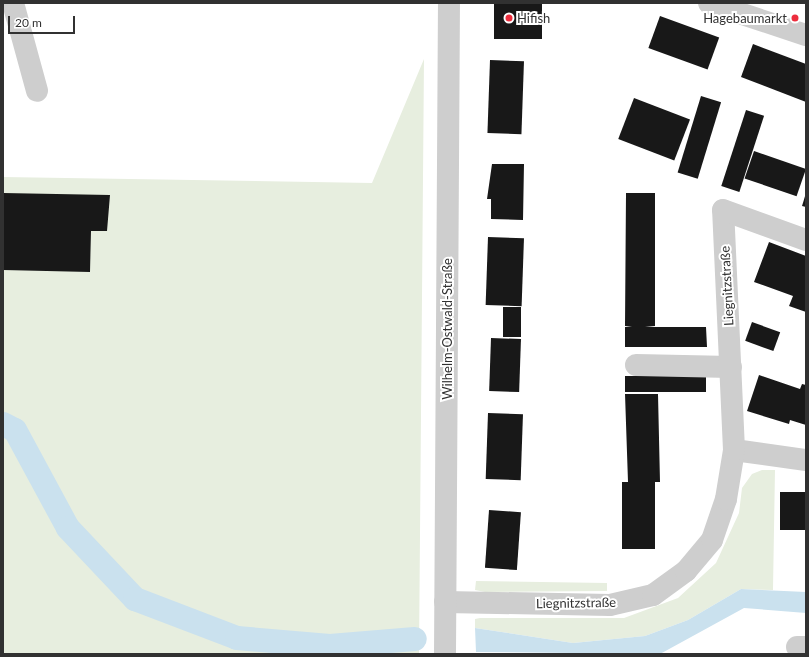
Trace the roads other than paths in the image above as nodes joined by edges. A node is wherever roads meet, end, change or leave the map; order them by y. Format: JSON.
{"nodes":[{"id":1,"x":12,"y":3,"type":"edge"},
{"id":2,"x":449,"y":3,"type":"edge"},
{"id":3,"x":709,"y":3,"type":"edge"},
{"id":4,"x":753,"y":10,"type":"edge"},
{"id":5,"x":805,"y":30,"type":"edge"},
{"id":6,"x":37,"y":91,"type":"dead end"},
{"id":7,"x":806,"y":240,"type":"edge"},
{"id":8,"x":636,"y":365,"type":"dead end"},
{"id":9,"x":731,"y":368,"type":"junction"},
{"id":10,"x":734,"y":450,"type":"junction"},
{"id":11,"x":806,"y":460,"type":"edge"},
{"id":12,"x":445,"y":602,"type":"junction"},
{"id":13,"x":445,"y":654,"type":"edge"}],
"edges":[{"from":1,"to":6,"type":"street"},
{"from":2,"to":12,"type":"street","name":"Wilhelm-Ostwald-Straße"},
{"from":3,"to":4,"type":"street"},
{"from":4,"to":5,"type":"street"},
{"from":7,"to":9,"type":"street","name":"Liegnitzstraße"},
{"from":8,"to":9,"type":"street"},
{"from":9,"to":10,"type":"street","name":"Liegnitzstraße"},
{"from":10,"to":11,"type":"street"},
{"from":10,"to":12,"type":"street","name":"Liegnitzstraße"},
{"from":12,"to":13,"type":"street","name":"Wilhelm-Ostwald-Straße"}]}
